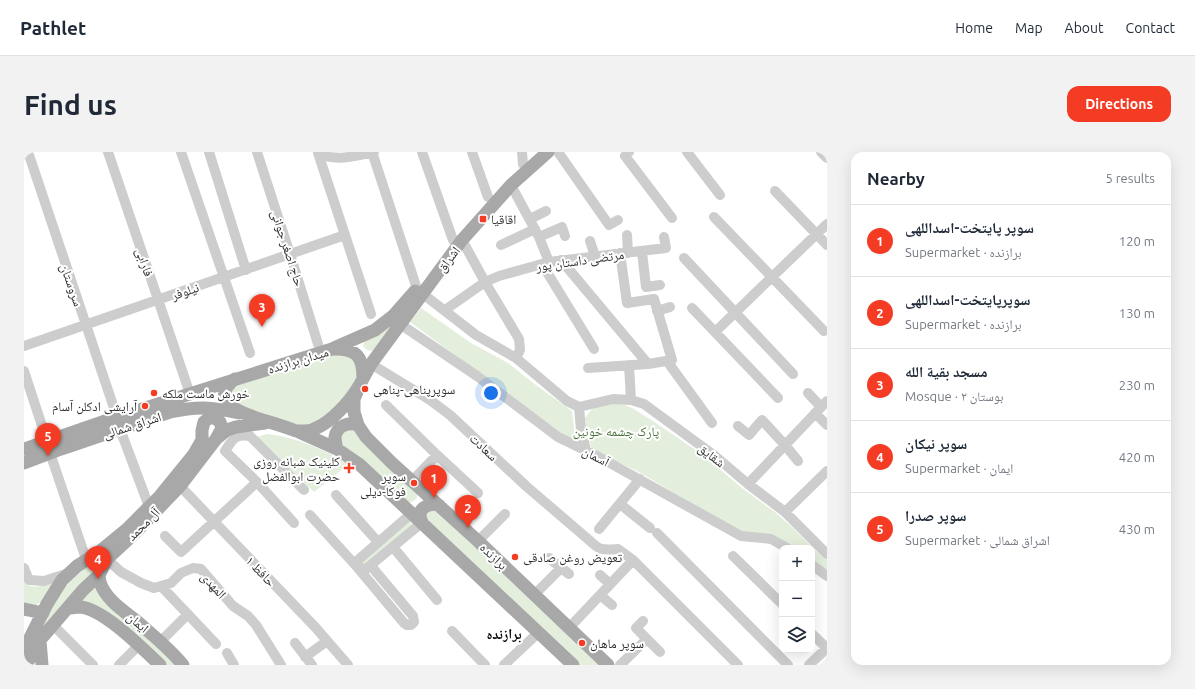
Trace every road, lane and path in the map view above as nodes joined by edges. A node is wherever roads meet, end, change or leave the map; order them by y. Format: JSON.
{"nodes":[{"id":1,"x":28,"y":152,"type":"edge"},
{"id":2,"x":108,"y":152,"type":"edge"},
{"id":3,"x":181,"y":152,"type":"edge"},
{"id":4,"x":209,"y":152,"type":"edge"},
{"id":5,"x":257,"y":152,"type":"edge"},
{"id":6,"x":373,"y":152,"type":"edge"},
{"id":7,"x":422,"y":152,"type":"edge"},
{"id":8,"x":472,"y":152,"type":"edge"},
{"id":9,"x":536,"y":152,"type":"edge"},
{"id":10,"x":548,"y":152,"type":"edge"},
{"id":11,"x":558,"y":152,"type":"edge"},
{"id":12,"x":687,"y":152,"type":"edge"},
{"id":13,"x":821,"y":152,"type":"edge"},
{"id":14,"x":318,"y":153,"type":"edge"},
{"id":15,"x":627,"y":154,"type":"edge"},
{"id":16,"x":522,"y":158,"type":"edge"},
{"id":17,"x":827,"y":158,"type":"edge"},
{"id":18,"x":511,"y":185,"type":"junction"},
{"id":19,"x":775,"y":191,"type":"dead end"},
{"id":20,"x":720,"y":195,"type":"dead end"},
{"id":21,"x":488,"y":197,"type":"junction"},
{"id":22,"x":546,"y":211,"type":"dead end"},
{"id":23,"x":714,"y":217,"type":"dead end"},
{"id":24,"x":672,"y":218,"type":"dead end"},
{"id":25,"x":530,"y":219,"type":"junction"},
{"id":26,"x":618,"y":220,"type":"dead end"},
{"id":27,"x":827,"y":224,"type":"edge"},
{"id":28,"x":537,"y":233,"type":"junction"},
{"id":29,"x":816,"y":234,"type":"junction"},
{"id":30,"x":345,"y":235,"type":"junction"},
{"id":31,"x":626,"y":235,"type":"dead end"},
{"id":32,"x":565,"y":236,"type":"dead end"},
{"id":33,"x":664,"y":237,"type":"dead end"},
{"id":34,"x":458,"y":240,"type":"junction"},
{"id":35,"x":590,"y":241,"type":"dead end"},
{"id":36,"x":501,"y":246,"type":"dead end"},
{"id":37,"x":827,"y":246,"type":"edge"},
{"id":38,"x":642,"y":252,"type":"junction"},
{"id":39,"x":624,"y":253,"type":"junction"},
{"id":40,"x":290,"y":254,"type":"junction"},
{"id":41,"x":595,"y":256,"type":"junction"},
{"id":42,"x":684,"y":258,"type":"dead end"},
{"id":43,"x":561,"y":260,"type":"junction"},
{"id":44,"x":546,"y":263,"type":"junction"},
{"id":45,"x":246,"y":270,"type":"junction"},
{"id":46,"x":772,"y":276,"type":"junction"},
{"id":47,"x":224,"y":277,"type":"junction"},
{"id":48,"x":485,"y":282,"type":"junction"},
{"id":49,"x":660,"y":285,"type":"dead end"},
{"id":50,"x":420,"y":291,"type":"junction"},
{"id":51,"x":158,"y":300,"type":"junction"},
{"id":52,"x":670,"y":307,"type":"dead end"},
{"id":53,"x":692,"y":308,"type":"dead end"},
{"id":54,"x":446,"y":310,"type":"junction"},
{"id":55,"x":657,"y":311,"type":"junction"},
{"id":56,"x":735,"y":312,"type":"junction"},
{"id":57,"x":371,"y":314,"type":"dead end"},
{"id":58,"x":86,"y":324,"type":"junction"},
{"id":59,"x":400,"y":324,"type":"junction"},
{"id":60,"x":824,"y":331,"type":"dead end"},
{"id":61,"x":715,"y":332,"type":"junction"},
{"id":62,"x":359,"y":337,"type":"junction"},
{"id":63,"x":318,"y":344,"type":"dead end"},
{"id":64,"x":24,"y":346,"type":"edge"},
{"id":65,"x":332,"y":349,"type":"junction"},
{"id":66,"x":594,"y":349,"type":"dead end"},
{"id":67,"x":250,"y":353,"type":"dead end"},
{"id":68,"x":516,"y":358,"type":"junction"},
{"id":69,"x":374,"y":360,"type":"junction"},
{"id":70,"x":667,"y":361,"type":"junction"},
{"id":71,"x":648,"y":364,"type":"junction"},
{"id":72,"x":629,"y":365,"type":"junction"},
{"id":73,"x":588,"y":368,"type":"dead end"},
{"id":74,"x":24,"y":371,"type":"edge"},
{"id":75,"x":793,"y":374,"type":"dead end"},
{"id":76,"x":235,"y":379,"type":"junction"},
{"id":77,"x":361,"y":382,"type":"junction"},
{"id":78,"x":190,"y":394,"type":"junction"},
{"id":79,"x":808,"y":394,"type":"dead end"},
{"id":80,"x":778,"y":398,"type":"dead end"},
{"id":81,"x":631,"y":400,"type":"junction"},
{"id":82,"x":386,"y":405,"type":"dead end"},
{"id":83,"x":579,"y":407,"type":"junction"},
{"id":84,"x":821,"y":407,"type":"edge"},
{"id":85,"x":170,"y":412,"type":"junction"},
{"id":86,"x":244,"y":414,"type":"junction"},
{"id":87,"x":118,"y":423,"type":"junction"},
{"id":88,"x":271,"y":423,"type":"junction"},
{"id":89,"x":712,"y":423,"type":"dead end"},
{"id":90,"x":358,"y":425,"type":"junction"},
{"id":91,"x":827,"y":425,"type":"edge"},
{"id":92,"x":738,"y":426,"type":"dead end"},
{"id":93,"x":202,"y":430,"type":"junction"},
{"id":94,"x":296,"y":431,"type":"junction"},
{"id":95,"x":216,"y":439,"type":"junction"},
{"id":96,"x":785,"y":444,"type":"junction"},
{"id":97,"x":49,"y":447,"type":"junction"},
{"id":98,"x":24,"y":449,"type":"edge"},
{"id":99,"x":337,"y":449,"type":"junction"},
{"id":100,"x":586,"y":450,"type":"junction"},
{"id":101,"x":437,"y":455,"type":"junction"},
{"id":102,"x":798,"y":461,"type":"dead end"},
{"id":103,"x":24,"y":464,"type":"edge"},
{"id":104,"x":827,"y":471,"type":"edge"},
{"id":105,"x":640,"y":479,"type":"junction"},
{"id":106,"x":177,"y":482,"type":"junction"},
{"id":107,"x":257,"y":482,"type":"junction"},
{"id":108,"x":748,"y":484,"type":"junction"},
{"id":109,"x":416,"y":485,"type":"junction"},
{"id":110,"x":304,"y":490,"type":"dead end"},
{"id":111,"x":478,"y":493,"type":"dead end"},
{"id":112,"x":336,"y":495,"type":"dead end"},
{"id":113,"x":620,"y":504,"type":"junction"},
{"id":114,"x":439,"y":505,"type":"junction"},
{"id":115,"x":409,"y":510,"type":"junction"},
{"id":116,"x":151,"y":511,"type":"junction"},
{"id":117,"x":785,"y":512,"type":"junction"},
{"id":118,"x":505,"y":514,"type":"dead end"},
{"id":119,"x":310,"y":515,"type":"dead end"},
{"id":120,"x":215,"y":521,"type":"junction"},
{"id":121,"x":294,"y":523,"type":"dead end"},
{"id":122,"x":420,"y":524,"type":"junction"},
{"id":123,"x":598,"y":529,"type":"dead end"},
{"id":124,"x":165,"y":536,"type":"dead end"},
{"id":125,"x":478,"y":541,"type":"junction"},
{"id":126,"x":378,"y":542,"type":"junction"},
{"id":127,"x":781,"y":545,"type":"edge"},
{"id":128,"x":393,"y":546,"type":"junction"},
{"id":129,"x":827,"y":554,"type":"edge"},
{"id":130,"x":103,"y":556,"type":"junction"},
{"id":131,"x":733,"y":556,"type":"dead end"},
{"id":132,"x":549,"y":558,"type":"dead end"},
{"id":133,"x":86,"y":559,"type":"junction"},
{"id":134,"x":633,"y":560,"type":"junction"},
{"id":135,"x":371,"y":566,"type":"junction"},
{"id":136,"x":815,"y":567,"type":"edge"},
{"id":137,"x":24,"y":568,"type":"edge"},
{"id":138,"x":358,"y":568,"type":"junction"},
{"id":139,"x":70,"y":572,"type":"junction"},
{"id":140,"x":99,"y":575,"type":"junction"},
{"id":141,"x":600,"y":575,"type":"dead end"},
{"id":142,"x":827,"y":576,"type":"edge"},
{"id":143,"x":610,"y":584,"type":"junction"},
{"id":144,"x":161,"y":586,"type":"junction"},
{"id":145,"x":534,"y":595,"type":"junction"},
{"id":146,"x":600,"y":595,"type":"junction"},
{"id":147,"x":437,"y":600,"type":"dead end"},
{"id":148,"x":779,"y":601,"type":"edge"},
{"id":149,"x":612,"y":605,"type":"dead end"},
{"id":150,"x":24,"y":608,"type":"edge"},
{"id":151,"x":68,"y":608,"type":"junction"},
{"id":152,"x":43,"y":613,"type":"junction"},
{"id":153,"x":188,"y":614,"type":"junction"},
{"id":154,"x":644,"y":621,"type":"dead end"},
{"id":155,"x":53,"y":625,"type":"junction"},
{"id":156,"x":569,"y":628,"type":"junction"},
{"id":157,"x":452,"y":631,"type":"dead end"},
{"id":158,"x":539,"y":632,"type":"junction"},
{"id":159,"x":815,"y":638,"type":"edge"},
{"id":160,"x":647,"y":639,"type":"junction"},
{"id":161,"x":40,"y":640,"type":"junction"},
{"id":162,"x":327,"y":641,"type":"junction"},
{"id":163,"x":160,"y":642,"type":"junction"},
{"id":164,"x":295,"y":643,"type":"dead end"},
{"id":165,"x":216,"y":644,"type":"dead end"},
{"id":166,"x":139,"y":645,"type":"junction"},
{"id":167,"x":660,"y":652,"type":"dead end"},
{"id":168,"x":227,"y":653,"type":"dead end"},
{"id":169,"x":825,"y":653,"type":"edge"},
{"id":170,"x":27,"y":654,"type":"edge"},
{"id":171,"x":308,"y":661,"type":"edge"},
{"id":172,"x":42,"y":665,"type":"edge"},
{"id":173,"x":93,"y":665,"type":"edge"},
{"id":174,"x":119,"y":665,"type":"edge"},
{"id":175,"x":160,"y":665,"type":"edge"},
{"id":176,"x":183,"y":665,"type":"edge"},
{"id":177,"x":234,"y":665,"type":"edge"},
{"id":178,"x":281,"y":665,"type":"edge"},
{"id":179,"x":348,"y":665,"type":"edge"},
{"id":180,"x":485,"y":665,"type":"edge"},
{"id":181,"x":504,"y":665,"type":"edge"},
{"id":182,"x":573,"y":665,"type":"edge"},
{"id":183,"x":608,"y":665,"type":"edge"},
{"id":184,"x":620,"y":665,"type":"edge"},
{"id":185,"x":738,"y":665,"type":"edge"},
{"id":186,"x":788,"y":665,"type":"edge"},
{"id":187,"x":809,"y":665,"type":"edge"}],
"edges":[{"from":1,"to":58,"type":"street","name":"سروستان"},
{"from":2,"to":51,"type":"street","name":"فارابی"},
{"from":3,"to":47,"type":"street"},
{"from":4,"to":45,"type":"street"},
{"from":5,"to":40,"type":"street","name":"حاج اصغر جوانی"},
{"from":6,"to":14,"type":"street"},
{"from":6,"to":50,"type":"street"},
{"from":7,"to":34,"type":"street"},
{"from":8,"to":21,"type":"street"},
{"from":9,"to":16,"type":"main road","name":"اشراق"},
{"from":10,"to":18,"type":"main road","name":"اشراق"},
{"from":11,"to":26,"type":"street"},
{"from":12,"to":20,"type":"street"},
{"from":13,"to":17,"type":"street"},
{"from":14,"to":30,"type":"street"},
{"from":15,"to":24,"type":"street"},
{"from":16,"to":21,"type":"main road","name":"اشراق"},
{"from":18,"to":25,"type":"street"},
{"from":18,"to":34,"type":"main road","name":"اشراق"},
{"from":19,"to":29,"type":"street"},
{"from":21,"to":34,"type":"main road","name":"اشراق"},
{"from":22,"to":25,"type":"street"},
{"from":23,"to":46,"type":"street"},
{"from":25,"to":28,"type":"street"},
{"from":27,"to":29,"type":"street"},
{"from":28,"to":32,"type":"street"},
{"from":28,"to":36,"type":"street"},
{"from":28,"to":44,"type":"street"},
{"from":29,"to":37,"type":"street"},
{"from":29,"to":46,"type":"street"},
{"from":30,"to":40,"type":"street","name":"نیلوفر"},
{"from":30,"to":57,"type":"street"},
{"from":31,"to":39,"type":"street"},
{"from":33,"to":38,"type":"street","name":"مرتضی داستان پور"},
{"from":34,"to":48,"type":"street"},
{"from":34,"to":50,"type":"main road","name":"اشراق"},
{"from":35,"to":41,"type":"street"},
{"from":38,"to":39,"type":"street","name":"مرتضی داستان پور"},
{"from":38,"to":49,"type":"street"},
{"from":39,"to":41,"type":"street","name":"مرتضی داستان پور"},
{"from":39,"to":55,"type":"street"},
{"from":40,"to":45,"type":"street","name":"نیلوفر"},
{"from":40,"to":63,"type":"street","name":"حاج اصغر جوانی"},
{"from":41,"to":43,"type":"street","name":"مرتضی داستان پور"},
{"from":42,"to":56,"type":"street"},
{"from":43,"to":44,"type":"street","name":"مرتضی داستان پور"},
{"from":43,"to":71,"type":"street"},
{"from":44,"to":48,"type":"street","name":"مرتضی داستان پور"},
{"from":44,"to":66,"type":"street"},
{"from":45,"to":47,"type":"street","name":"نیلوفر"},
{"from":46,"to":56,"type":"street"},
{"from":46,"to":60,"type":"street"},
{"from":47,"to":51,"type":"street","name":"نیلوفر"},
{"from":47,"to":67,"type":"street"},
{"from":48,"to":54,"type":"street","name":"مرتضی داستان پور"},
{"from":48,"to":68,"type":"street"},
{"from":50,"to":54,"type":"street"},
{"from":50,"to":59,"type":"main road","name":"اشراق"},
{"from":50,"to":62,"type":"main road","name":"اشراق"},
{"from":51,"to":58,"type":"street","name":"نیلوفر"},
{"from":51,"to":78,"type":"street","name":"فارابی"},
{"from":52,"to":55,"type":"street"},
{"from":53,"to":61,"type":"street"},
{"from":54,"to":68,"type":"street"},
{"from":55,"to":70,"type":"street"},
{"from":56,"to":61,"type":"street"},
{"from":56,"to":75,"type":"street"},
{"from":58,"to":64,"type":"street","name":"نیلوفر"},
{"from":58,"to":87,"type":"street","name":"سروستان"},
{"from":59,"to":69,"type":"main road","name":"اشراق"},
{"from":59,"to":100,"type":"street","name":"آسمان"},
{"from":61,"to":80,"type":"street"},
{"from":62,"to":65,"type":"main road","name":"اشراق"},
{"from":62,"to":69,"type":"main road"},
{"from":65,"to":76,"type":"main road","name":"میدان برازنده"},
{"from":65,"to":77,"type":"main road","name":"میدان برازنده"},
{"from":68,"to":83,"type":"street"},
{"from":69,"to":77,"type":"main road","name":"اشراق"},
{"from":69,"to":134,"type":"street","name":"سعادت"},
{"from":70,"to":71,"type":"street"},
{"from":70,"to":89,"type":"street"},
{"from":71,"to":72,"type":"street"},
{"from":72,"to":73,"type":"street"},
{"from":72,"to":81,"type":"street"},
{"from":74,"to":97,"type":"street"},
{"from":76,"to":78,"type":"main road","name":"اشراق شمالی"},
{"from":76,"to":86,"type":"main road"},
{"from":77,"to":90,"type":"main road","name":"برازنده"},
{"from":77,"to":94,"type":"main road"},
{"from":78,"to":87,"type":"main road","name":"اشراق شمالی"},
{"from":79,"to":84,"type":"street"},
{"from":81,"to":83,"type":"street","name":"شقایق"},
{"from":81,"to":108,"type":"street","name":"شقایق"},
{"from":82,"to":101,"type":"street"},
{"from":83,"to":100,"type":"street"},
{"from":84,"to":91,"type":"street"},
{"from":84,"to":96,"type":"street"},
{"from":85,"to":86,"type":"main road","name":"اشراق شمالی"},
{"from":85,"to":87,"type":"main road","name":"اشراق شمالی"},
{"from":85,"to":93,"type":"main road"},
{"from":86,"to":88,"type":"main road"},
{"from":87,"to":97,"type":"main road","name":"اشراق شمالی"},
{"from":87,"to":116,"type":"street","name":"سروستان"},
{"from":88,"to":94,"type":"main road"},
{"from":88,"to":95,"type":"main road"},
{"from":90,"to":99,"type":"main road"},
{"from":90,"to":109,"type":"main road","name":"برازنده"},
{"from":92,"to":96,"type":"street"},
{"from":93,"to":95,"type":"main road"},
{"from":93,"to":106,"type":"main road","name":"آل محمد"},
{"from":94,"to":99,"type":"main road","name":"برازنده"},
{"from":95,"to":106,"type":"main road","name":"آل محمد"},
{"from":96,"to":102,"type":"street"},
{"from":96,"to":108,"type":"street"},
{"from":97,"to":98,"type":"main road","name":"اشراق شمالی"},
{"from":97,"to":103,"type":"main road","name":"اشراق شمالی"},
{"from":97,"to":133,"type":"street"},
{"from":99,"to":115,"type":"main road","name":"برازنده"},
{"from":100,"to":105,"type":"street","name":"آسمان"},
{"from":101,"to":109,"type":"street"},
{"from":101,"to":111,"type":"street"},
{"from":104,"to":117,"type":"street"},
{"from":105,"to":113,"type":"street"},
{"from":105,"to":127,"type":"street","name":"آسمان"},
{"from":106,"to":116,"type":"main road","name":"آل محمد"},
{"from":106,"to":120,"type":"street","name":"حافظ ۱"},
{"from":107,"to":110,"type":"street"},
{"from":107,"to":120,"type":"street"},
{"from":107,"to":121,"type":"street"},
{"from":108,"to":117,"type":"street","name":"شقایق"},
{"from":109,"to":114,"type":"main road","name":"برازنده"},
{"from":109,"to":115,"type":"main road"},
{"from":112,"to":126,"type":"street"},
{"from":113,"to":123,"type":"street"},
{"from":113,"to":186,"type":"street"},
{"from":114,"to":122,"type":"main road"},
{"from":114,"to":125,"type":"main road","name":"برازنده"},
{"from":115,"to":122,"type":"main road","name":"برازنده"},
{"from":115,"to":126,"type":"street"},
{"from":116,"to":130,"type":"main road","name":"آل محمد"},
{"from":117,"to":129,"type":"street","name":"شقایق"},
{"from":118,"to":125,"type":"street"},
{"from":119,"to":138,"type":"street"},
{"from":120,"to":124,"type":"street"},
{"from":120,"to":162,"type":"street","name":"حافظ ۱"},
{"from":122,"to":128,"type":"street"},
{"from":122,"to":158,"type":"main road","name":"برازنده"},
{"from":125,"to":145,"type":"main road","name":"برازنده"},
{"from":126,"to":138,"type":"street"},
{"from":128,"to":135,"type":"street"},
{"from":128,"to":147,"type":"street"},
{"from":130,"to":133,"type":"main road","name":"آل محمد"},
{"from":130,"to":140,"type":"main road","name":"آل محمد"},
{"from":130,"to":144,"type":"street"},
{"from":131,"to":148,"type":"street"},
{"from":132,"to":145,"type":"street"},
{"from":133,"to":139,"type":"main road","name":"آل محمد"},
{"from":133,"to":140,"type":"main road","name":"ایمان"},
{"from":134,"to":143,"type":"street"},
{"from":134,"to":185,"type":"street","name":"سعادت"},
{"from":135,"to":138,"type":"street"},
{"from":135,"to":138,"type":"street"},
{"from":136,"to":142,"type":"street"},
{"from":137,"to":139,"type":"street"},
{"from":139,"to":152,"type":"main road","name":"آل محمد"},
{"from":140,"to":151,"type":"main road","name":"آل محمد"},
{"from":140,"to":163,"type":"main road","name":"ایمان"},
{"from":141,"to":143,"type":"street"},
{"from":143,"to":146,"type":"street"},
{"from":144,"to":153,"type":"street"},
{"from":144,"to":178,"type":"street","name":"المهدی"},
{"from":145,"to":156,"type":"main road","name":"برازنده"},
{"from":146,"to":149,"type":"street"},
{"from":146,"to":156,"type":"street"},
{"from":150,"to":152,"type":"main road"},
{"from":151,"to":155,"type":"main road","name":"آل محمد"},
{"from":151,"to":166,"type":"main road","name":"ایمان"},
{"from":152,"to":170,"type":"main road","name":"آل محمد"},
{"from":153,"to":163,"type":"street"},
{"from":153,"to":165,"type":"street"},
{"from":154,"to":160,"type":"street"},
{"from":155,"to":161,"type":"main road","name":"آل محمد"},
{"from":155,"to":173,"type":"street"},
{"from":156,"to":183,"type":"main road","name":"برازنده"},
{"from":157,"to":180,"type":"street"},
{"from":158,"to":181,"type":"street"},
{"from":158,"to":182,"type":"main road","name":"برازنده"},
{"from":159,"to":169,"type":"street"},
{"from":160,"to":167,"type":"street"},
{"from":160,"to":184,"type":"street"},
{"from":161,"to":170,"type":"main road","name":"آل محمد"},
{"from":161,"to":172,"type":"main road"},
{"from":162,"to":171,"type":"street"},
{"from":162,"to":179,"type":"street","name":"حافظ ۱"},
{"from":163,"to":176,"type":"main road","name":"ایمان"},
{"from":164,"to":171,"type":"street"},
{"from":166,"to":174,"type":"street"},
{"from":166,"to":175,"type":"main road","name":"ایمان"},
{"from":168,"to":177,"type":"street"},
{"from":169,"to":187,"type":"street"}]}
